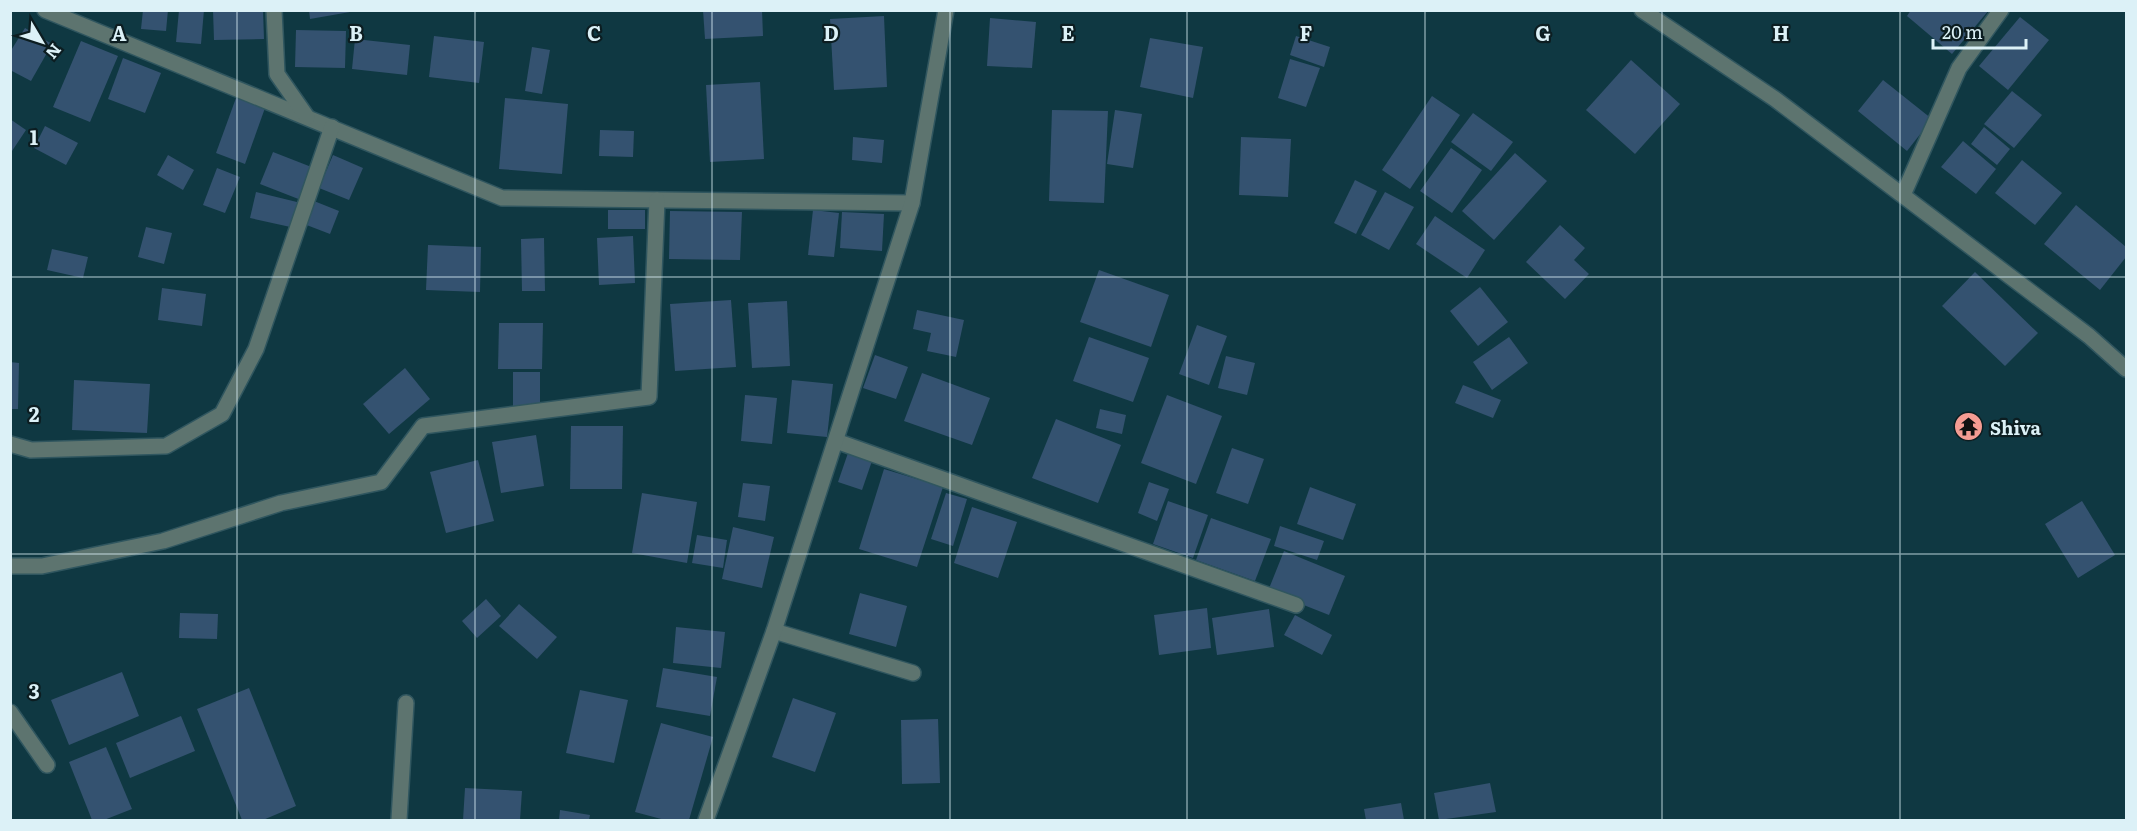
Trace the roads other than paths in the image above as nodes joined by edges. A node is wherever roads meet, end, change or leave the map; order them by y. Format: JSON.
{"nodes":[{"id":1,"x":45,"y":10,"type":"edge"},
{"id":2,"x":274,"y":10,"type":"edge"},
{"id":3,"x":946,"y":10,"type":"edge"},
{"id":4,"x":1642,"y":10,"type":"edge"},
{"id":5,"x":2001,"y":10,"type":"edge"},
{"id":6,"x":307,"y":117,"type":"junction"},
{"id":7,"x":332,"y":127,"type":"junction"},
{"id":8,"x":1903,"y":195,"type":"junction"},
{"id":9,"x":657,"y":200,"type":"junction"},
{"id":10,"x":912,"y":203,"type":"junction"},
{"id":11,"x":2127,"y":369,"type":"edge"},
{"id":12,"x":836,"y":441,"type":"junction"},
{"id":13,"x":10,"y":444,"type":"edge"},
{"id":14,"x":10,"y":566,"type":"edge"},
{"id":15,"x":1296,"y":605,"type":"dead end"},
{"id":16,"x":774,"y":631,"type":"junction"},
{"id":17,"x":913,"y":673,"type":"dead end"},
{"id":18,"x":406,"y":703,"type":"dead end"},
{"id":19,"x":10,"y":712,"type":"edge"},
{"id":20,"x":47,"y":765,"type":"dead end"},
{"id":21,"x":399,"y":820,"type":"edge"},
{"id":22,"x":706,"y":820,"type":"edge"}],
"edges":[{"from":1,"to":6,"type":"street"},
{"from":2,"to":6,"type":"street"},
{"from":3,"to":10,"type":"street"},
{"from":4,"to":8,"type":"street"},
{"from":5,"to":8,"type":"street"},
{"from":6,"to":7,"type":"street"},
{"from":7,"to":9,"type":"street"},
{"from":7,"to":13,"type":"street"},
{"from":8,"to":11,"type":"street"},
{"from":9,"to":10,"type":"street"},
{"from":9,"to":14,"type":"street"},
{"from":10,"to":12,"type":"street"},
{"from":12,"to":15,"type":"street"},
{"from":12,"to":16,"type":"street"},
{"from":16,"to":17,"type":"street"},
{"from":16,"to":22,"type":"street"},
{"from":18,"to":21,"type":"street"},
{"from":19,"to":20,"type":"street"}]}
